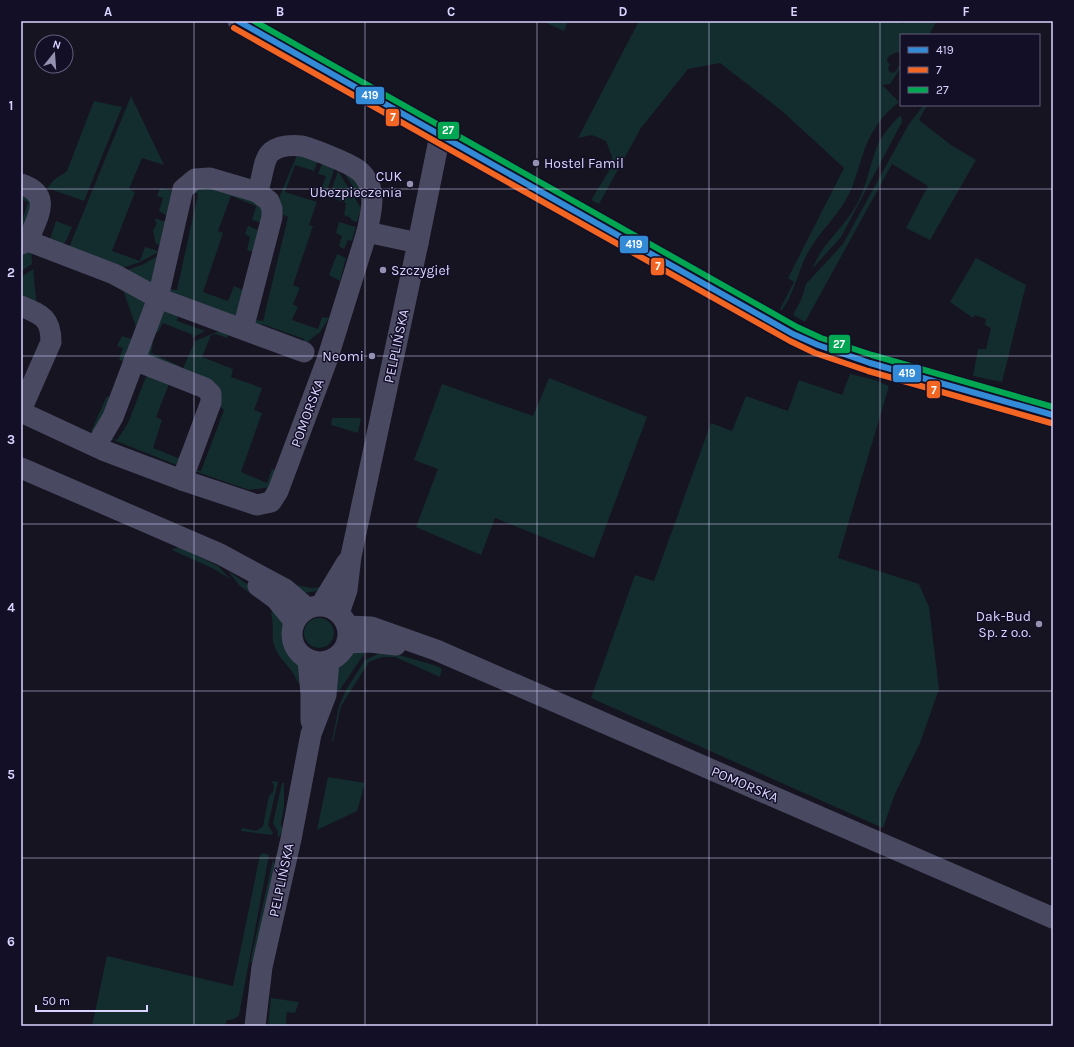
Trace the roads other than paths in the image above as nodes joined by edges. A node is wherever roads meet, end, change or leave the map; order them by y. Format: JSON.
{"nodes":[{"id":1,"x":238,"y":21,"type":"edge"},
{"id":2,"x":443,"y":137,"type":"junction"},
{"id":3,"x":21,"y":184,"type":"edge"},
{"id":4,"x":257,"y":192,"type":"junction"},
{"id":5,"x":367,"y":232,"type":"junction"},
{"id":6,"x":25,"y":242,"type":"edge"},
{"id":7,"x":418,"y":244,"type":"junction"},
{"id":8,"x":158,"y":298,"type":"junction"},
{"id":9,"x":21,"y":306,"type":"edge"},
{"id":10,"x":243,"y":329,"type":"junction"},
{"id":11,"x":304,"y":352,"type":"dead end"},
{"id":12,"x":134,"y":360,"type":"junction"},
{"id":13,"x":21,"y":411,"type":"edge"},
{"id":14,"x":1053,"y":415,"type":"edge"},
{"id":15,"x":96,"y":446,"type":"junction"},
{"id":16,"x":21,"y":468,"type":"edge"},
{"id":17,"x":182,"y":480,"type":"junction"},
{"id":18,"x":326,"y":619,"type":"junction"},
{"id":19,"x":308,"y":660,"type":"junction"},
{"id":20,"x":329,"y":661,"type":"junction"},
{"id":21,"x":311,"y":734,"type":"junction"},
{"id":22,"x":1053,"y":918,"type":"edge"},
{"id":23,"x":255,"y":1026,"type":"edge"}],
"edges":[{"from":1,"to":2,"type":"street"},
{"from":2,"to":7,"type":"street","name":"PELPLIŃSKA"},
{"from":2,"to":14,"type":"street"},
{"from":3,"to":6,"type":"street"},
{"from":4,"to":5,"type":"street","name":"POMORSKA"},
{"from":4,"to":8,"type":"street"},
{"from":4,"to":10,"type":"street"},
{"from":5,"to":7,"type":"street"},
{"from":5,"to":17,"type":"street","name":"POMORSKA"},
{"from":6,"to":8,"type":"street"},
{"from":7,"to":18,"type":"street","name":"PELPLIŃSKA"},
{"from":8,"to":10,"type":"street"},
{"from":8,"to":12,"type":"street"},
{"from":9,"to":13,"type":"street","name":"POMORSKA"},
{"from":10,"to":11,"type":"street"},
{"from":12,"to":15,"type":"street"},
{"from":12,"to":17,"type":"street"},
{"from":13,"to":15,"type":"street","name":"POMORSKA"},
{"from":15,"to":17,"type":"street","name":"POMORSKA"},
{"from":16,"to":18,"type":"street"},
{"from":18,"to":19,"type":"street"},
{"from":18,"to":20,"type":"street","name":"PELPLIŃSKA"},
{"from":18,"to":22,"type":"street","name":"POMORSKA"},
{"from":19,"to":20,"type":"street"},
{"from":19,"to":21,"type":"street","name":"PELPLIŃSKA"},
{"from":20,"to":21,"type":"street","name":"PELPLIŃSKA"},
{"from":21,"to":23,"type":"street","name":"PELPLIŃSKA"}]}
